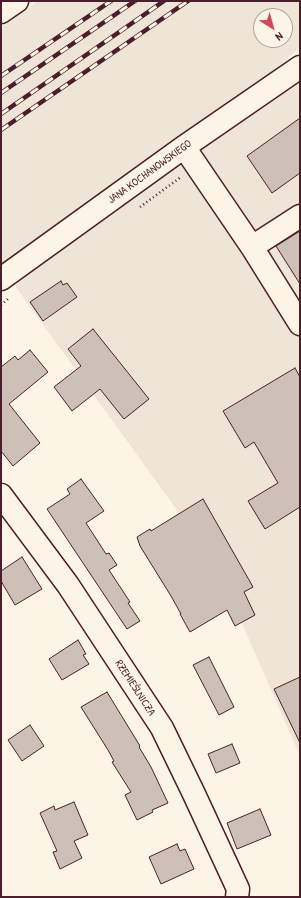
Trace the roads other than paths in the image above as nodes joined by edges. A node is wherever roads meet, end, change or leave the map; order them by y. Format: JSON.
{"nodes":[{"id":1,"x":17,"y":1,"type":"edge"},
{"id":2,"x":1,"y":12,"type":"edge"},
{"id":3,"x":300,"y":67,"type":"edge"},
{"id":4,"x":184,"y":147,"type":"junction"},
{"id":5,"x":300,"y":216,"type":"edge"},
{"id":6,"x":252,"y":247,"type":"junction"},
{"id":7,"x":1,"y":279,"type":"edge"},
{"id":8,"x":300,"y":324,"type":"edge"},
{"id":9,"x":1,"y":495,"type":"edge"},
{"id":10,"x":237,"y":897,"type":"edge"}],
"edges":[{"from":1,"to":2,"type":"street"},
{"from":3,"to":4,"type":"street","name":"JANA KOCHANOWSKIEGO"},
{"from":4,"to":6,"type":"street"},
{"from":4,"to":7,"type":"street","name":"JANA KOCHANOWSKIEGO"},
{"from":5,"to":6,"type":"street"},
{"from":6,"to":8,"type":"street"},
{"from":9,"to":10,"type":"street","name":"RZEMIEŚLNICZA"}]}
